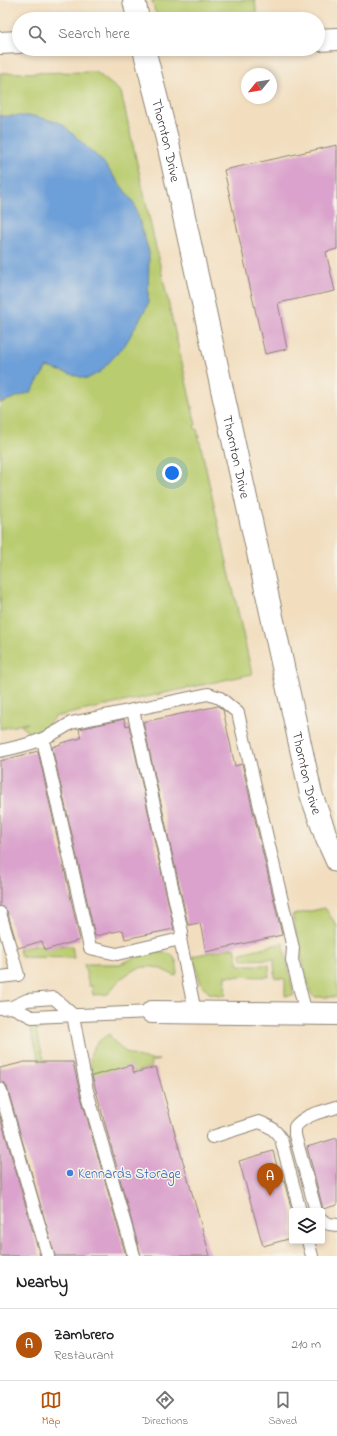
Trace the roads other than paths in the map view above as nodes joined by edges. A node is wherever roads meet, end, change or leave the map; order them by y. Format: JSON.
{"nodes":[{"id":1,"x":134,"y":0,"type":"edge"},
{"id":2,"x":137,"y":12,"type":"edge"},
{"id":3,"x":337,"y":39,"type":"edge"},
{"id":4,"x":325,"y":40,"type":"edge"},
{"id":5,"x":12,"y":42,"type":"edge"},
{"id":6,"x":0,"y":43,"type":"edge"},
{"id":7,"x":146,"y":56,"type":"edge"},
{"id":8,"x":133,"y":710,"type":"junction"},
{"id":9,"x":43,"y":740,"type":"junction"},
{"id":10,"x":0,"y":751,"type":"edge"},
{"id":11,"x":337,"y":861,"type":"edge"},
{"id":12,"x":0,"y":913,"type":"edge"},
{"id":13,"x":180,"y":939,"type":"junction"},
{"id":14,"x":0,"y":977,"type":"edge"},
{"id":15,"x":6,"y":1008,"type":"edge"},
{"id":16,"x":152,"y":1012,"type":"joint"},
{"id":17,"x":195,"y":1012,"type":"junction"},
{"id":18,"x":306,"y":1013,"type":"junction"},
{"id":19,"x":337,"y":1014,"type":"edge"},
{"id":20,"x":73,"y":1015,"type":"junction"},
{"id":21,"x":0,"y":1090,"type":"edge"},
{"id":22,"x":337,"y":1107,"type":"edge"},
{"id":23,"x":212,"y":1137,"type":"dead end"},
{"id":24,"x":299,"y":1208,"type":"edge"},
{"id":25,"x":315,"y":1208,"type":"edge"},
{"id":26,"x":325,"y":1222,"type":"edge"},
{"id":27,"x":337,"y":1225,"type":"edge"},
{"id":28,"x":309,"y":1244,"type":"edge"},
{"id":29,"x":48,"y":1256,"type":"edge"},
{"id":30,"x":134,"y":1256,"type":"edge"},
{"id":31,"x":312,"y":1256,"type":"edge"}],
"edges":[{"from":1,"to":2,"type":"street"},
{"from":3,"to":4,"type":"street"},
{"from":5,"to":6,"type":"street"},
{"from":7,"to":11,"type":"street","name":"Thornton Drive"},
{"from":8,"to":9,"type":"lane"},
{"from":8,"to":13,"type":"lane"},
{"from":8,"to":18,"type":"lane"},
{"from":9,"to":10,"type":"lane"},
{"from":9,"to":13,"type":"lane"},
{"from":12,"to":14,"type":"lane"},
{"from":13,"to":17,"type":"lane"},
{"from":15,"to":20,"type":"lane"},
{"from":15,"to":20,"type":"lane"},
{"from":16,"to":17,"type":"street"},
{"from":16,"to":20,"type":"lane"},
{"from":17,"to":18,"type":"street"},
{"from":18,"to":19,"type":"street"},
{"from":20,"to":30,"type":"lane"},
{"from":21,"to":29,"type":"lane"},
{"from":22,"to":25,"type":"lane"},
{"from":23,"to":24,"type":"lane"},
{"from":26,"to":27,"type":"lane"},
{"from":28,"to":31,"type":"lane"}]}
